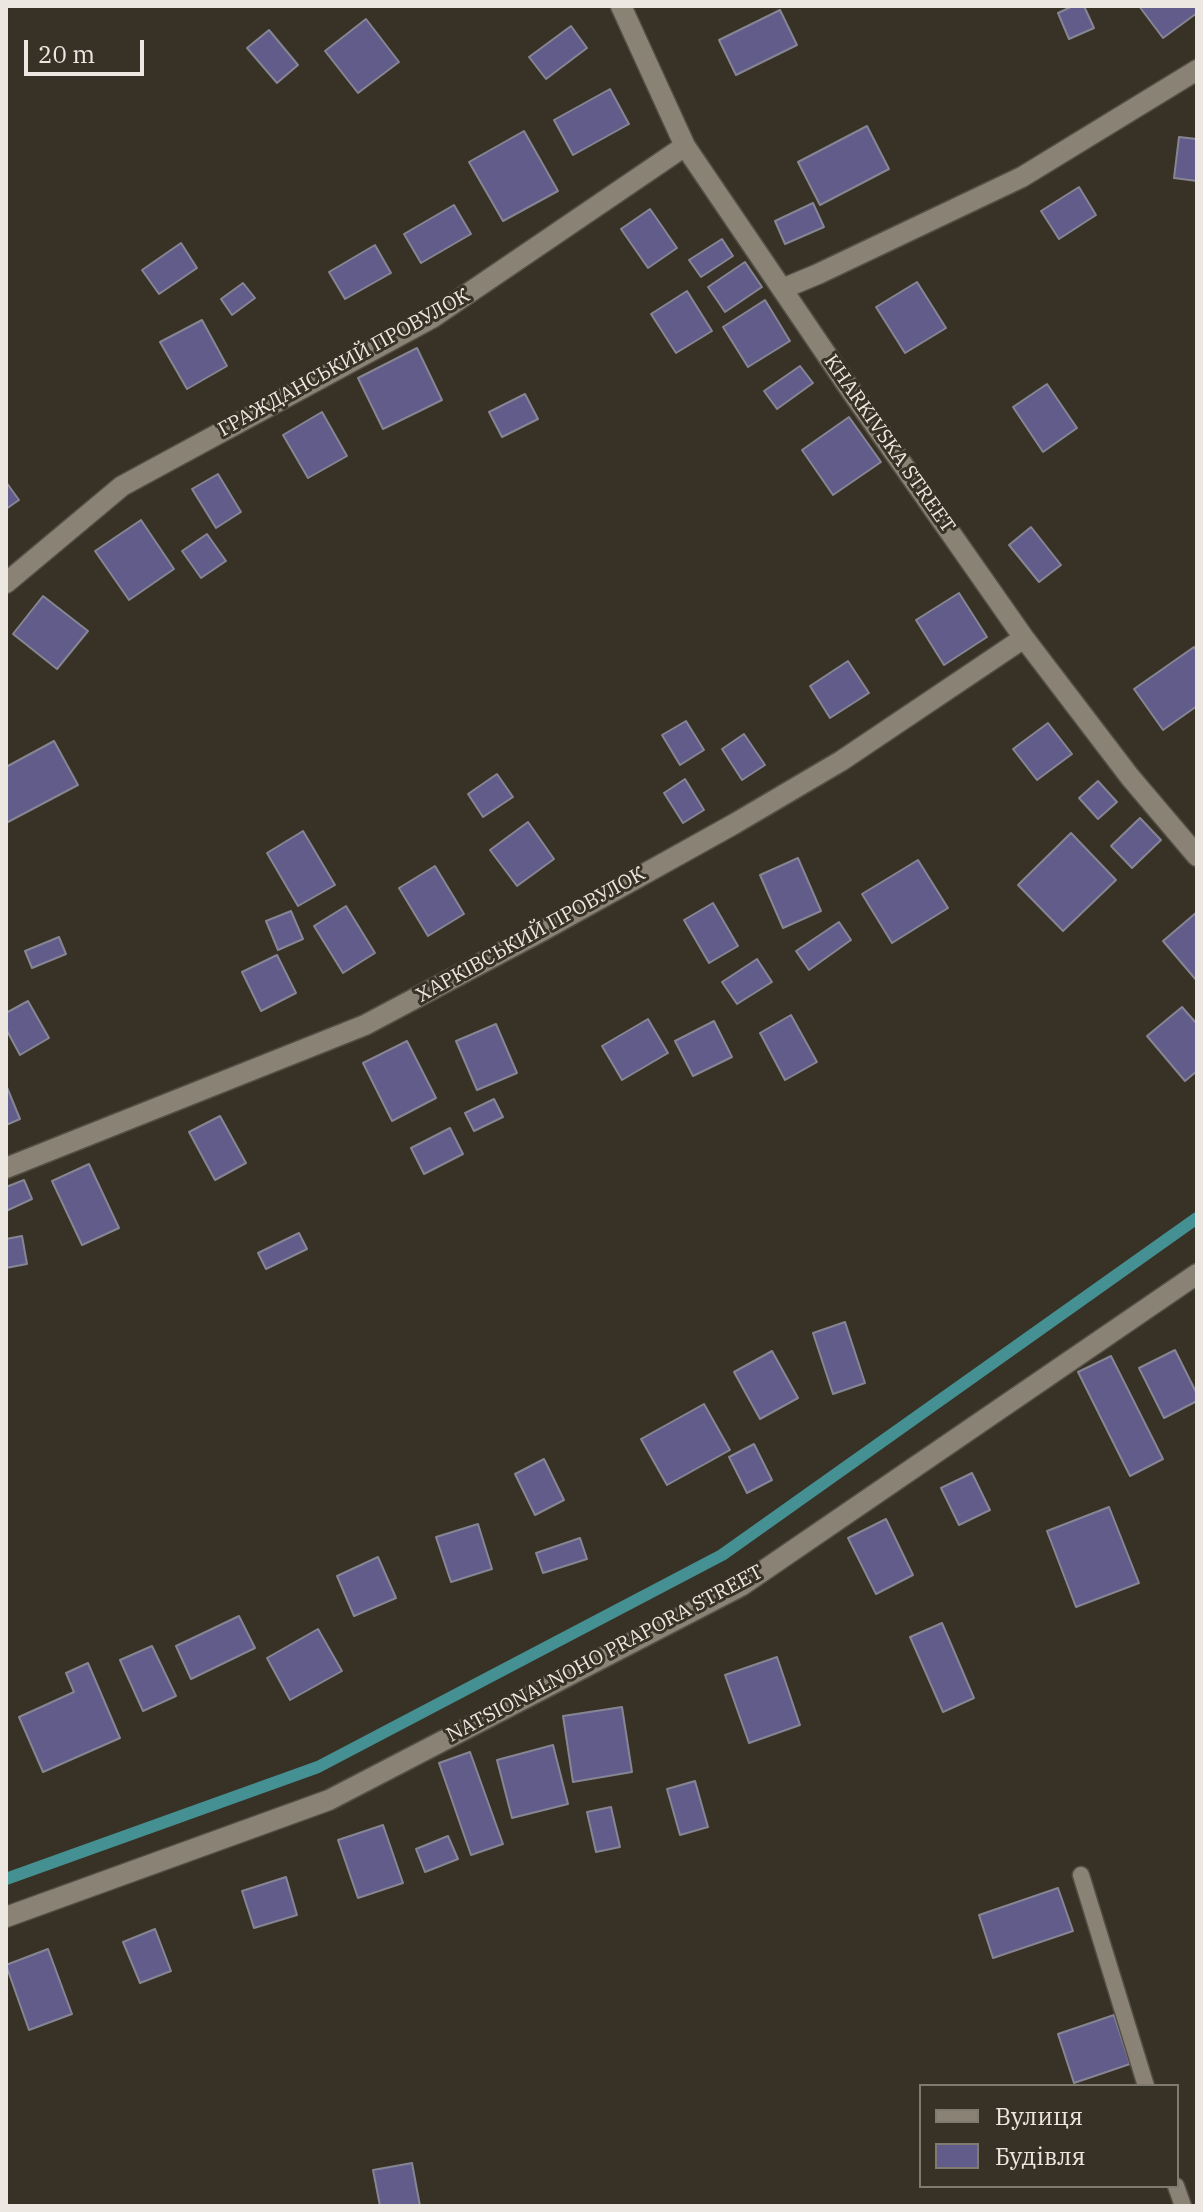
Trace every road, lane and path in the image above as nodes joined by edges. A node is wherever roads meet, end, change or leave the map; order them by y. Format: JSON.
{"nodes":[{"id":1,"x":621,"y":6,"type":"edge"},
{"id":2,"x":1197,"y":70,"type":"edge"},
{"id":3,"x":685,"y":146,"type":"junction"},
{"id":4,"x":782,"y":289,"type":"junction"},
{"id":5,"x":6,"y":583,"type":"edge"},
{"id":6,"x":1024,"y":638,"type":"junction"},
{"id":7,"x":1197,"y":856,"type":"edge"},
{"id":8,"x":6,"y":1168,"type":"edge"},
{"id":9,"x":1197,"y":1274,"type":"edge"},
{"id":10,"x":1081,"y":1875,"type":"dead end"},
{"id":11,"x":6,"y":1917,"type":"edge"},
{"id":12,"x":1145,"y":2084,"type":"edge"}],
"edges":[{"from":1,"to":3,"type":"street","name":"KHARKIVSKA STREET"},
{"from":2,"to":4,"type":"street"},
{"from":3,"to":4,"type":"street","name":"KHARKIVSKA STREET"},
{"from":3,"to":5,"type":"street","name":"ГРАЖДАНСЬКИЙ ПРОВУЛОК"},
{"from":4,"to":6,"type":"street","name":"KHARKIVSKA STREET"},
{"from":6,"to":7,"type":"street","name":"KHARKIVSKA STREET"},
{"from":6,"to":8,"type":"street","name":"ХАРКІВСЬКИЙ ПРОВУЛОК"},
{"from":9,"to":11,"type":"street","name":"NATSIONALNOHO PRAPORA STREET"},
{"from":10,"to":12,"type":"lane"}]}
